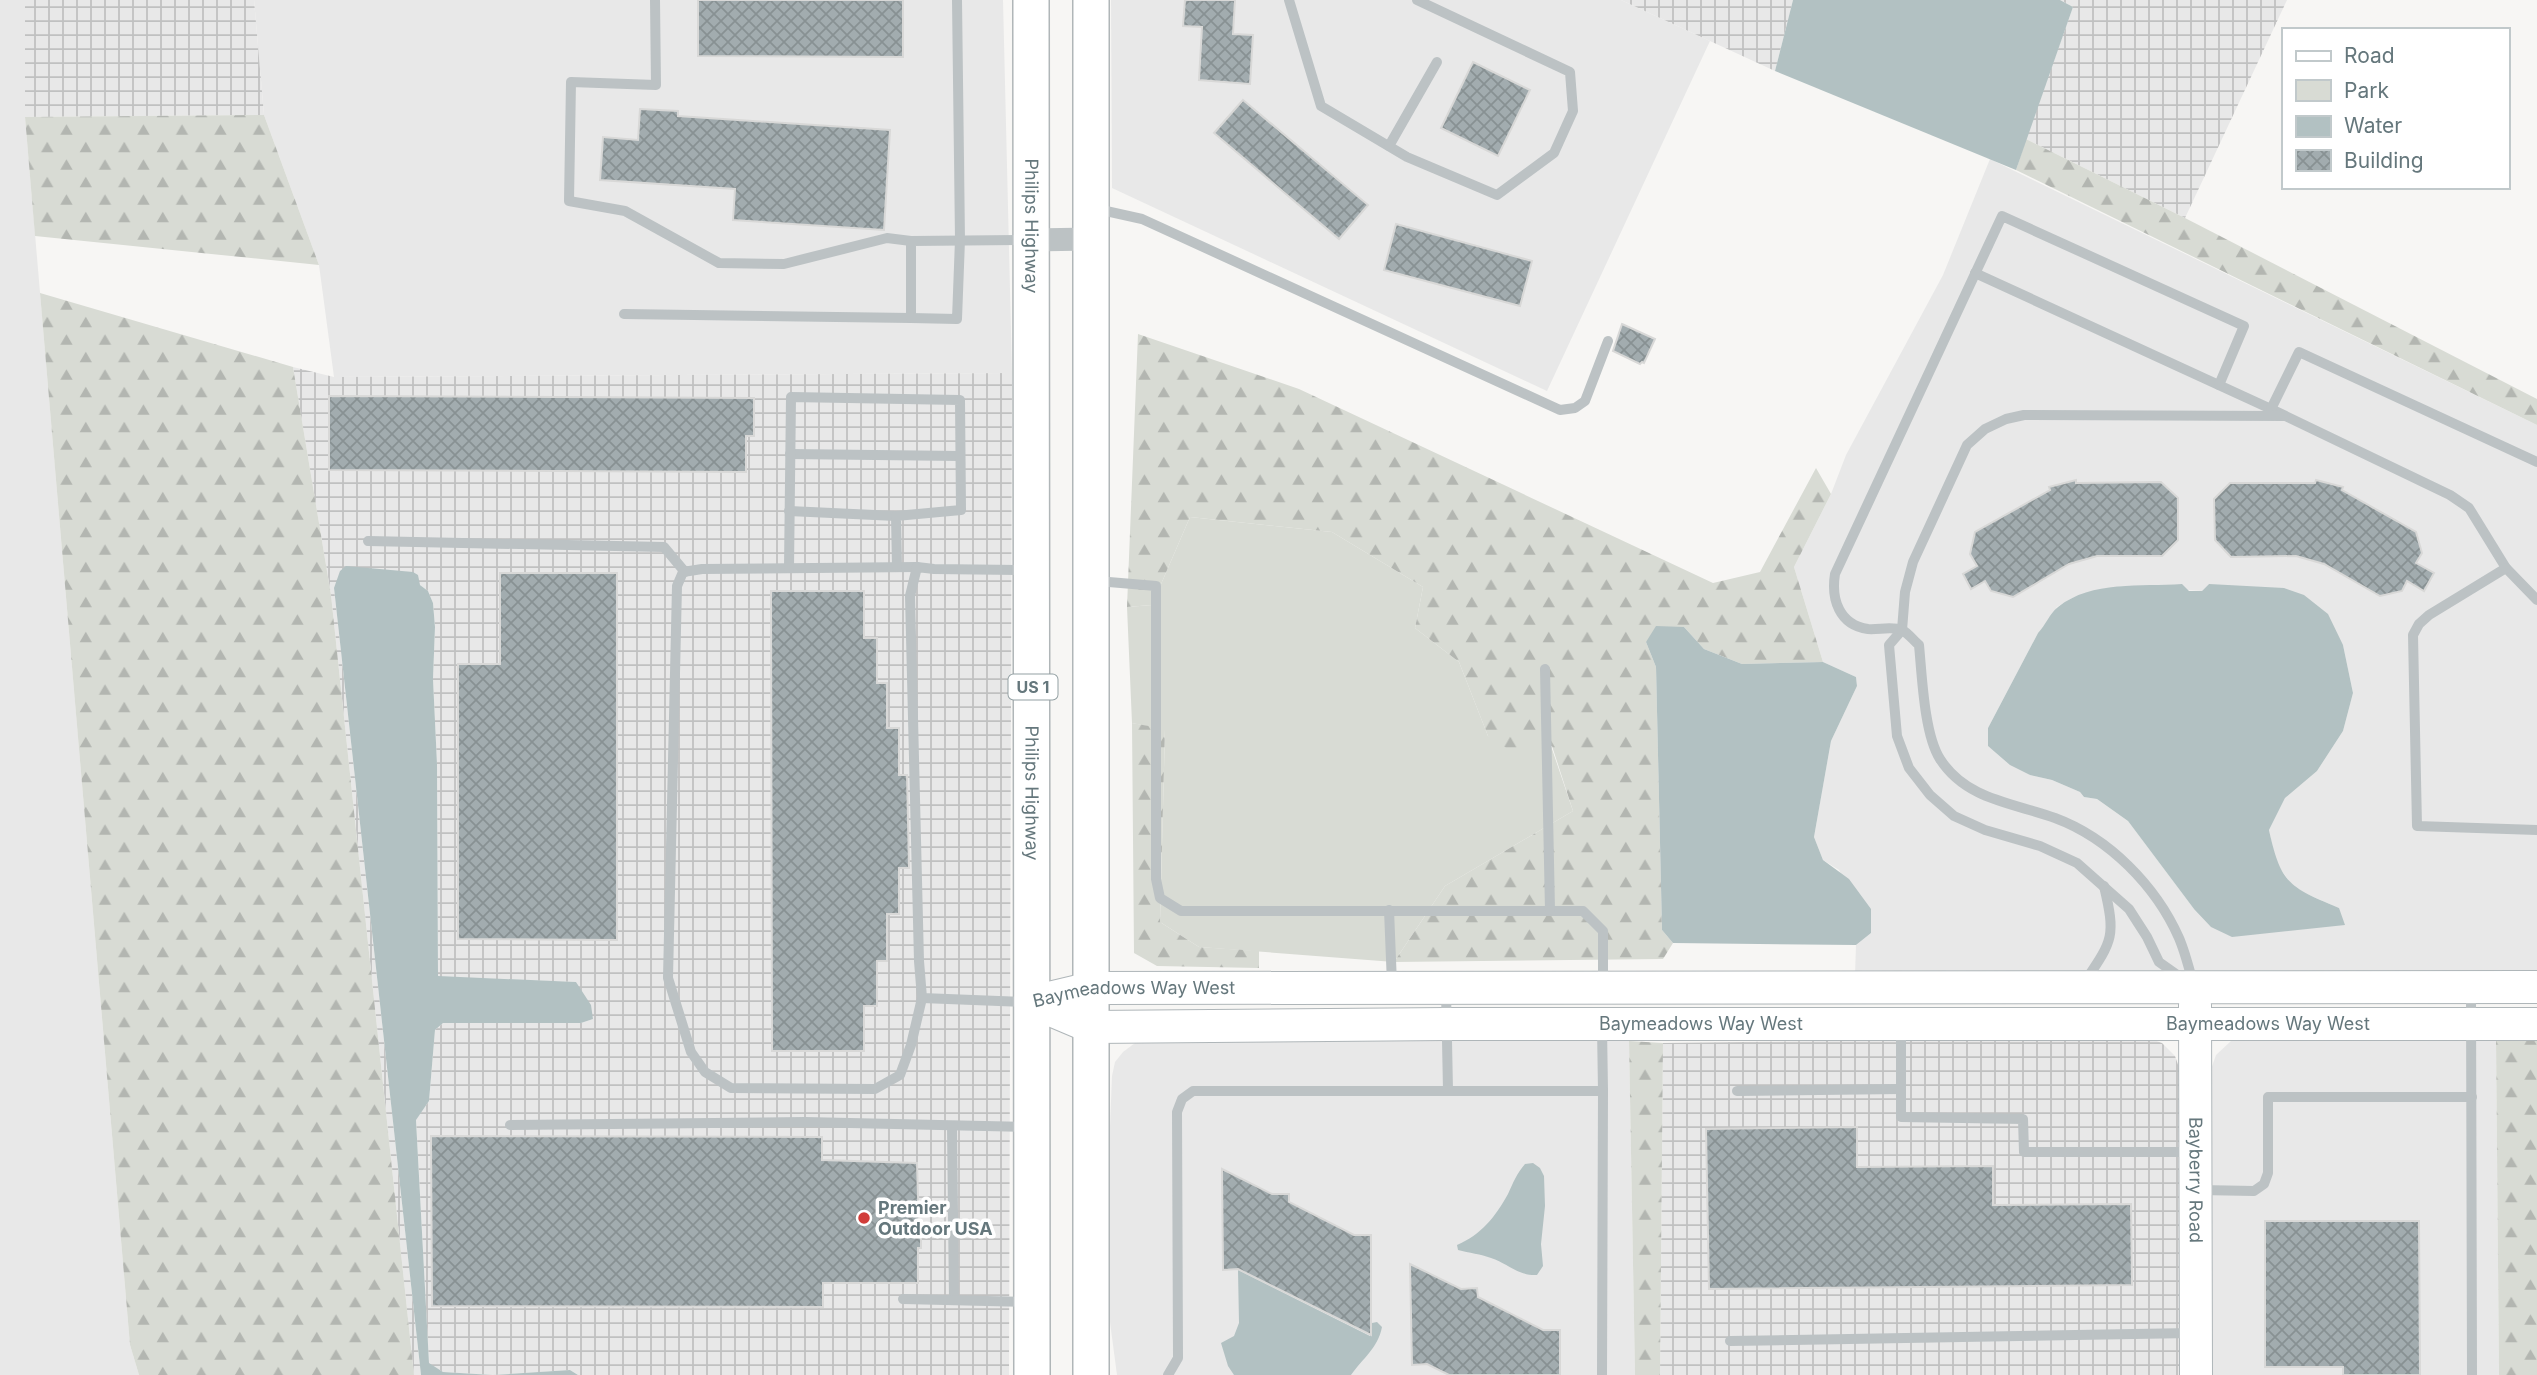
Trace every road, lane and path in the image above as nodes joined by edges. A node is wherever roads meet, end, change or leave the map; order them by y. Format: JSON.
{"nodes":[{"id":1,"x":655,"y":0,"type":"edge"},
{"id":2,"x":957,"y":0,"type":"edge"},
{"id":3,"x":1031,"y":0,"type":"edge"},
{"id":4,"x":1091,"y":0,"type":"edge"},
{"id":5,"x":1289,"y":0,"type":"edge"},
{"id":6,"x":1417,"y":0,"type":"edge"},
{"id":7,"x":1437,"y":62,"type":"dead end"},
{"id":8,"x":1389,"y":146,"type":"junction"},
{"id":9,"x":1091,"y":223,"type":"junction"},
{"id":10,"x":960,"y":240,"type":"junction"},
{"id":11,"x":1031,"y":240,"type":"junction"},
{"id":12,"x":911,"y":241,"type":"junction"},
{"id":13,"x":1975,"y":273,"type":"junction"},
{"id":14,"x":624,"y":314,"type":"dead end"},
{"id":15,"x":911,"y":318,"type":"junction"},
{"id":16,"x":1608,"y":341,"type":"dead end"},
{"id":17,"x":2219,"y":385,"type":"junction"},
{"id":18,"x":2271,"y":409,"type":"junction"},
{"id":19,"x":2285,"y":416,"type":"junction"},
{"id":20,"x":790,"y":454,"type":"junction"},
{"id":21,"x":960,"y":456,"type":"junction"},
{"id":22,"x":2537,"y":462,"type":"edge"},
{"id":23,"x":789,"y":511,"type":"junction"},
{"id":24,"x":896,"y":516,"type":"junction"},
{"id":25,"x":368,"y":541,"type":"dead end"},
{"id":26,"x":917,"y":566,"type":"junction"},
{"id":27,"x":897,"y":567,"type":"junction"},
{"id":28,"x":789,"y":568,"type":"junction"},
{"id":29,"x":2506,"y":568,"type":"junction"},
{"id":30,"x":1033,"y":570,"type":"junction"},
{"id":31,"x":685,"y":572,"type":"junction"},
{"id":32,"x":1091,"y":580,"type":"junction"},
{"id":33,"x":2537,"y":600,"type":"edge"},
{"id":34,"x":1902,"y":630,"type":"junction"},
{"id":35,"x":1545,"y":669,"type":"dead end"},
{"id":36,"x":2537,"y":830,"type":"edge"},
{"id":37,"x":2104,"y":886,"type":"junction"},
{"id":38,"x":1389,"y":910,"type":"junction"},
{"id":39,"x":1550,"y":910,"type":"junction"},
{"id":40,"x":2194,"y":986,"type":"junction"},
{"id":41,"x":1603,"y":987,"type":"junction"},
{"id":42,"x":2081,"y":987,"type":"junction"},
{"id":43,"x":2471,"y":987,"type":"junction"},
{"id":44,"x":2537,"y":987,"type":"edge"},
{"id":45,"x":1091,"y":988,"type":"junction"},
{"id":46,"x":1392,"y":988,"type":"junction"},
{"id":47,"x":1447,"y":988,"type":"junction"},
{"id":48,"x":922,"y":998,"type":"junction"},
{"id":49,"x":1032,"y":1002,"type":"junction"},
{"id":50,"x":1447,"y":1024,"type":"junction"},
{"id":51,"x":1901,"y":1024,"type":"junction"},
{"id":52,"x":2472,"y":1024,"type":"junction"},
{"id":53,"x":2537,"y":1024,"type":"edge"},
{"id":54,"x":1602,"y":1025,"type":"junction"},
{"id":55,"x":2195,"y":1025,"type":"junction"},
{"id":56,"x":1091,"y":1027,"type":"junction"},
{"id":57,"x":1901,"y":1089,"type":"junction"},
{"id":58,"x":1448,"y":1090,"type":"junction"},
{"id":59,"x":1603,"y":1091,"type":"junction"},
{"id":60,"x":1737,"y":1091,"type":"dead end"},
{"id":61,"x":2472,"y":1097,"type":"junction"},
{"id":62,"x":510,"y":1125,"type":"dead end"},
{"id":63,"x":952,"y":1126,"type":"junction"},
{"id":64,"x":1032,"y":1127,"type":"junction"},
{"id":65,"x":2196,"y":1152,"type":"junction"},
{"id":66,"x":2197,"y":1190,"type":"junction"},
{"id":67,"x":903,"y":1299,"type":"dead end"},
{"id":68,"x":954,"y":1300,"type":"junction"},
{"id":69,"x":1032,"y":1302,"type":"junction"},
{"id":70,"x":2195,"y":1333,"type":"junction"},
{"id":71,"x":1730,"y":1341,"type":"dead end"},
{"id":72,"x":1032,"y":1375,"type":"edge"},
{"id":73,"x":1091,"y":1375,"type":"edge"},
{"id":74,"x":1168,"y":1375,"type":"edge"},
{"id":75,"x":1602,"y":1375,"type":"edge"},
{"id":76,"x":2196,"y":1375,"type":"edge"},
{"id":77,"x":2472,"y":1375,"type":"edge"}],
"edges":[{"from":1,"to":12,"type":"lane"},
{"from":2,"to":10,"type":"lane"},
{"from":3,"to":11,"type":"main road","name":"Philips Highway","number":"US 1"},
{"from":4,"to":9,"type":"main road"},
{"from":5,"to":8,"type":"lane"},
{"from":6,"to":8,"type":"lane"},
{"from":7,"to":8,"type":"lane"},
{"from":9,"to":11,"type":"street"},
{"from":9,"to":16,"type":"lane"},
{"from":9,"to":32,"type":"main road"},
{"from":10,"to":11,"type":"lane"},
{"from":10,"to":12,"type":"lane"},
{"from":10,"to":15,"type":"lane"},
{"from":11,"to":30,"type":"main road","name":"Philips Highway","number":"US 1"},
{"from":12,"to":15,"type":"lane"},
{"from":13,"to":17,"type":"lane"},
{"from":13,"to":17,"type":"lane"},
{"from":13,"to":34,"type":"lane"},
{"from":14,"to":15,"type":"lane"},
{"from":17,"to":18,"type":"lane"},
{"from":18,"to":19,"type":"lane"},
{"from":18,"to":22,"type":"lane"},
{"from":19,"to":29,"type":"lane"},
{"from":19,"to":34,"type":"lane"},
{"from":20,"to":21,"type":"lane"},
{"from":20,"to":21,"type":"lane"},
{"from":20,"to":23,"type":"lane"},
{"from":21,"to":24,"type":"lane"},
{"from":23,"to":24,"type":"lane"},
{"from":23,"to":28,"type":"lane"},
{"from":24,"to":27,"type":"lane"},
{"from":25,"to":31,"type":"lane"},
{"from":26,"to":27,"type":"lane"},
{"from":26,"to":30,"type":"lane"},
{"from":26,"to":48,"type":"lane"},
{"from":27,"to":28,"type":"lane"},
{"from":28,"to":31,"type":"lane"},
{"from":29,"to":33,"type":"lane"},
{"from":29,"to":36,"type":"lane"},
{"from":30,"to":49,"type":"main road","name":"Philips Highway","number":"US 1"},
{"from":31,"to":48,"type":"lane"},
{"from":32,"to":38,"type":"lane"},
{"from":32,"to":45,"type":"main road"},
{"from":34,"to":37,"type":"lane"},
{"from":34,"to":40,"type":"lane"},
{"from":35,"to":39,"type":"lane"},
{"from":37,"to":40,"type":"lane"},
{"from":37,"to":42,"type":"lane"},
{"from":38,"to":39,"type":"lane"},
{"from":38,"to":46,"type":"lane"},
{"from":39,"to":41,"type":"lane"},
{"from":40,"to":42,"type":"street","name":"Baymeadows Way West"},
{"from":40,"to":43,"type":"street","name":"Baymeadows Way West"},
{"from":40,"to":55,"type":"street","name":"Bayberry Road"},
{"from":41,"to":42,"type":"street","name":"Baymeadows Way West"},
{"from":41,"to":47,"type":"street","name":"Baymeadows Way West"},
{"from":43,"to":44,"type":"street","name":"Baymeadows Way West"},
{"from":43,"to":52,"type":"lane"},
{"from":45,"to":46,"type":"street","name":"Baymeadows Way West"},
{"from":45,"to":49,"type":"street","name":"Baymeadows Way West"},
{"from":45,"to":56,"type":"main road"},
{"from":46,"to":47,"type":"street","name":"Baymeadows Way West"},
{"from":47,"to":50,"type":"lane"},
{"from":48,"to":49,"type":"lane"},
{"from":49,"to":56,"type":"street","name":"Baymeadows Way West"},
{"from":49,"to":64,"type":"main road","name":"Philips Highway","number":"US 1"},
{"from":50,"to":54,"type":"street","name":"Baymeadows Way West"},
{"from":50,"to":56,"type":"street","name":"Baymeadows Way West"},
{"from":50,"to":58,"type":"lane"},
{"from":51,"to":54,"type":"street","name":"Baymeadows Way West"},
{"from":51,"to":55,"type":"street","name":"Baymeadows Way West"},
{"from":51,"to":57,"type":"lane"},
{"from":52,"to":53,"type":"street","name":"Baymeadows Way West"},
{"from":52,"to":55,"type":"street","name":"Baymeadows Way West"},
{"from":52,"to":61,"type":"lane"},
{"from":54,"to":59,"type":"lane"},
{"from":55,"to":65,"type":"street","name":"Bayberry Road"},
{"from":56,"to":73,"type":"main road"},
{"from":57,"to":60,"type":"lane"},
{"from":57,"to":65,"type":"lane"},
{"from":58,"to":59,"type":"lane"},
{"from":58,"to":74,"type":"lane"},
{"from":59,"to":75,"type":"lane"},
{"from":61,"to":66,"type":"lane"},
{"from":61,"to":77,"type":"lane"},
{"from":62,"to":63,"type":"lane"},
{"from":63,"to":64,"type":"lane"},
{"from":63,"to":68,"type":"lane"},
{"from":64,"to":69,"type":"main road","name":"Philips Highway","number":"US 1"},
{"from":65,"to":66,"type":"street","name":"Bayberry Road"},
{"from":66,"to":70,"type":"street","name":"Bayberry Road"},
{"from":67,"to":68,"type":"lane"},
{"from":68,"to":69,"type":"lane"},
{"from":69,"to":72,"type":"main road","name":"Philips Highway","number":"US 1"},
{"from":70,"to":71,"type":"lane"},
{"from":70,"to":76,"type":"street","name":"Bayberry Road"}]}
